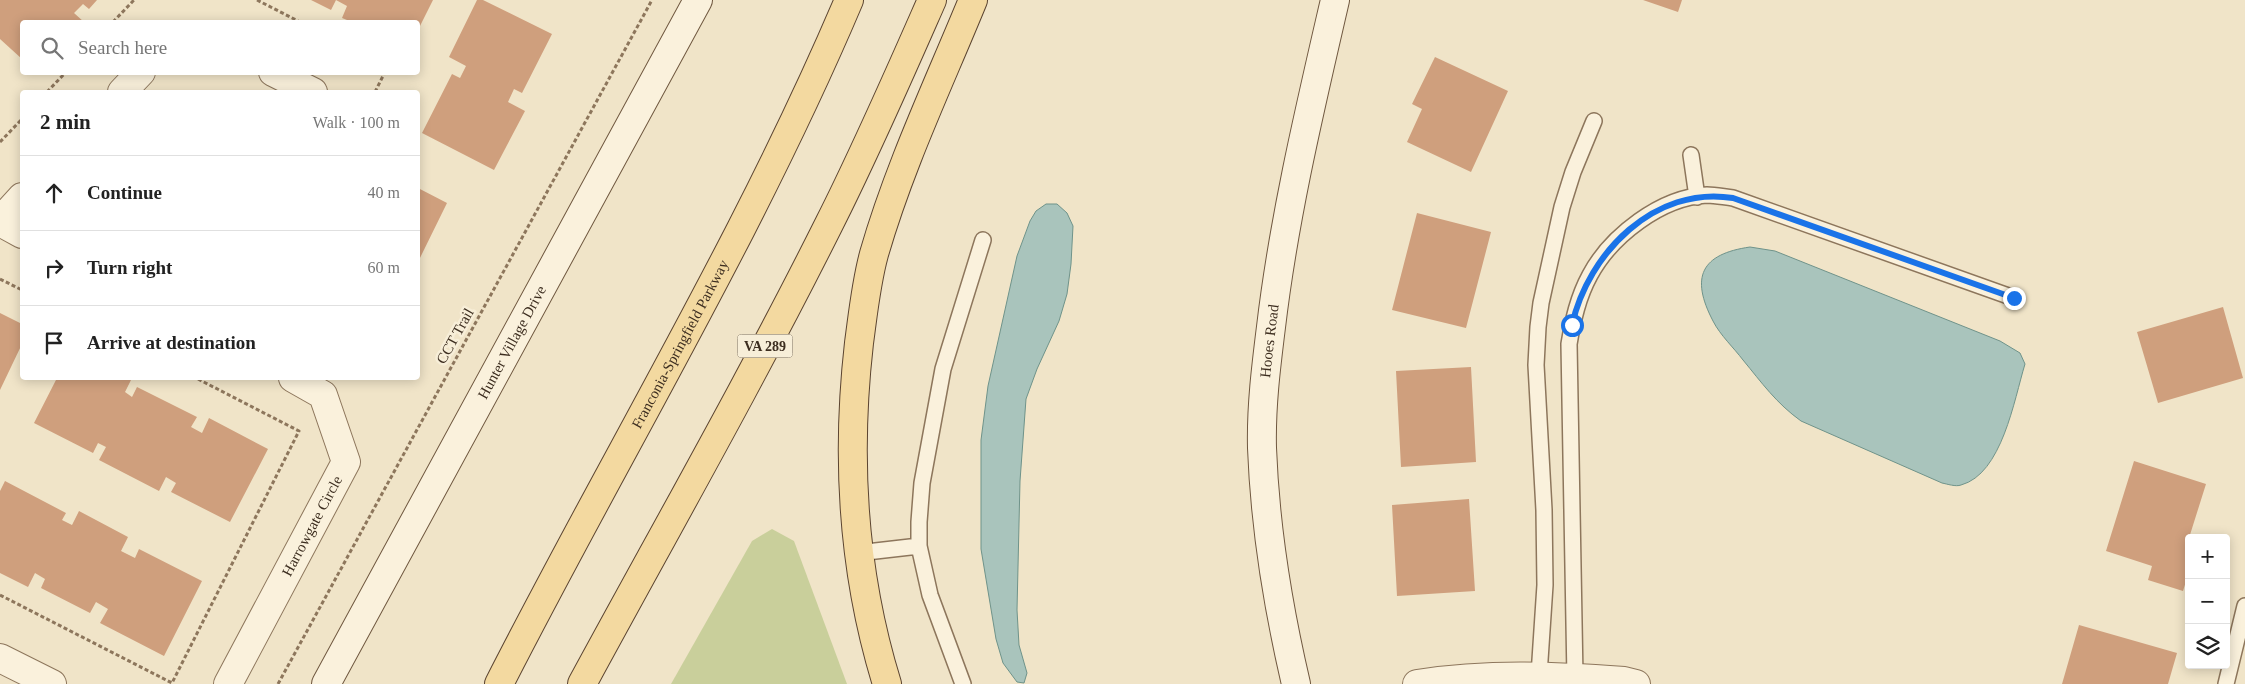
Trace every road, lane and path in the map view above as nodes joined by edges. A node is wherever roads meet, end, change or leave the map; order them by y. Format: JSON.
{"nodes":[{"id":1,"x":134,"y":0,"type":"edge"},
{"id":2,"x":257,"y":0,"type":"edge"},
{"id":3,"x":652,"y":0,"type":"edge"},
{"id":4,"x":698,"y":0,"type":"edge"},
{"id":5,"x":850,"y":0,"type":"edge"},
{"id":6,"x":932,"y":0,"type":"edge"},
{"id":7,"x":973,"y":0,"type":"edge"},
{"id":8,"x":1335,"y":0,"type":"edge"},
{"id":9,"x":115,"y":20,"type":"edge"},
{"id":10,"x":296,"y":20,"type":"edge"},
{"id":11,"x":63,"y":75,"type":"edge"},
{"id":12,"x":138,"y":75,"type":"edge"},
{"id":13,"x":279,"y":75,"type":"edge"},
{"id":14,"x":384,"y":75,"type":"edge"},
{"id":15,"x":49,"y":90,"type":"edge"},
{"id":16,"x":124,"y":90,"type":"edge"},
{"id":17,"x":309,"y":90,"type":"edge"},
{"id":18,"x":376,"y":90,"type":"edge"},
{"id":19,"x":20,"y":120,"type":"edge"},
{"id":20,"x":1594,"y":121,"type":"dead end"},
{"id":21,"x":0,"y":142,"type":"edge"},
{"id":22,"x":1692,"y":154,"type":"dead end"},
{"id":23,"x":1698,"y":197,"type":"junction"},
{"id":24,"x":20,"y":199,"type":"edge"},
{"id":25,"x":0,"y":221,"type":"edge"},
{"id":26,"x":20,"y":233,"type":"edge"},
{"id":27,"x":983,"y":240,"type":"dead end"},
{"id":28,"x":0,"y":279,"type":"edge"},
{"id":29,"x":20,"y":289,"type":"edge"},
{"id":30,"x":2014,"y":298,"type":"dead end"},
{"id":31,"x":200,"y":380,"type":"edge"},
{"id":32,"x":297,"y":380,"type":"edge"},
{"id":33,"x":919,"y":546,"type":"junction"},
{"id":34,"x":858,"y":553,"type":"junction"},
{"id":35,"x":551,"y":581,"type":"junction"},
{"id":36,"x":0,"y":595,"type":"edge"},
{"id":37,"x":2245,"y":606,"type":"edge"},
{"id":38,"x":0,"y":658,"type":"edge"},
{"id":39,"x":1539,"y":675,"type":"junction"},
{"id":40,"x":1576,"y":678,"type":"junction"},
{"id":41,"x":52,"y":684,"type":"edge"},
{"id":42,"x":228,"y":684,"type":"edge"},
{"id":43,"x":278,"y":684,"type":"edge"},
{"id":44,"x":326,"y":684,"type":"edge"},
{"id":45,"x":485,"y":684,"type":"edge"},
{"id":46,"x":499,"y":684,"type":"edge"},
{"id":47,"x":582,"y":684,"type":"edge"},
{"id":48,"x":887,"y":684,"type":"edge"},
{"id":49,"x":963,"y":684,"type":"edge"},
{"id":50,"x":1296,"y":684,"type":"edge"},
{"id":51,"x":1417,"y":684,"type":"edge"},
{"id":52,"x":1636,"y":684,"type":"edge"},
{"id":53,"x":2226,"y":684,"type":"edge"}],
"edges":[{"from":1,"to":9,"type":"path"},
{"from":2,"to":10,"type":"path"},
{"from":3,"to":43,"type":"path","name":"CCT Trail"},
{"from":4,"to":44,"type":"street","name":"Hunter Village Drive"},
{"from":5,"to":35,"type":"main road","name":"Franconia-Springfield Parkway"},
{"from":6,"to":47,"type":"main road","number":"VA 289"},
{"from":7,"to":34,"type":"main road"},
{"from":8,"to":50,"type":"street","name":"Hooes Road"},
{"from":11,"to":15,"type":"path"},
{"from":12,"to":16,"type":"street"},
{"from":13,"to":17,"type":"street"},
{"from":14,"to":18,"type":"path"},
{"from":19,"to":21,"type":"path"},
{"from":20,"to":39,"type":"lane"},
{"from":22,"to":23,"type":"lane"},
{"from":23,"to":30,"type":"lane"},
{"from":23,"to":40,"type":"lane"},
{"from":24,"to":25,"type":"street"},
{"from":25,"to":26,"type":"street"},
{"from":27,"to":33,"type":"lane"},
{"from":28,"to":29,"type":"path"},
{"from":31,"to":36,"type":"path"},
{"from":32,"to":42,"type":"street","name":"Harrowgate Circle"},
{"from":33,"to":34,"type":"lane"},
{"from":33,"to":49,"type":"lane"},
{"from":34,"to":48,"type":"main road"},
{"from":35,"to":45,"type":"main road"},
{"from":35,"to":46,"type":"main road","name":"Franconia-Springfield Parkway"},
{"from":37,"to":53,"type":"lane"},
{"from":38,"to":41,"type":"street"},
{"from":39,"to":40,"type":"street"},
{"from":39,"to":51,"type":"street"},
{"from":40,"to":52,"type":"street"}]}
